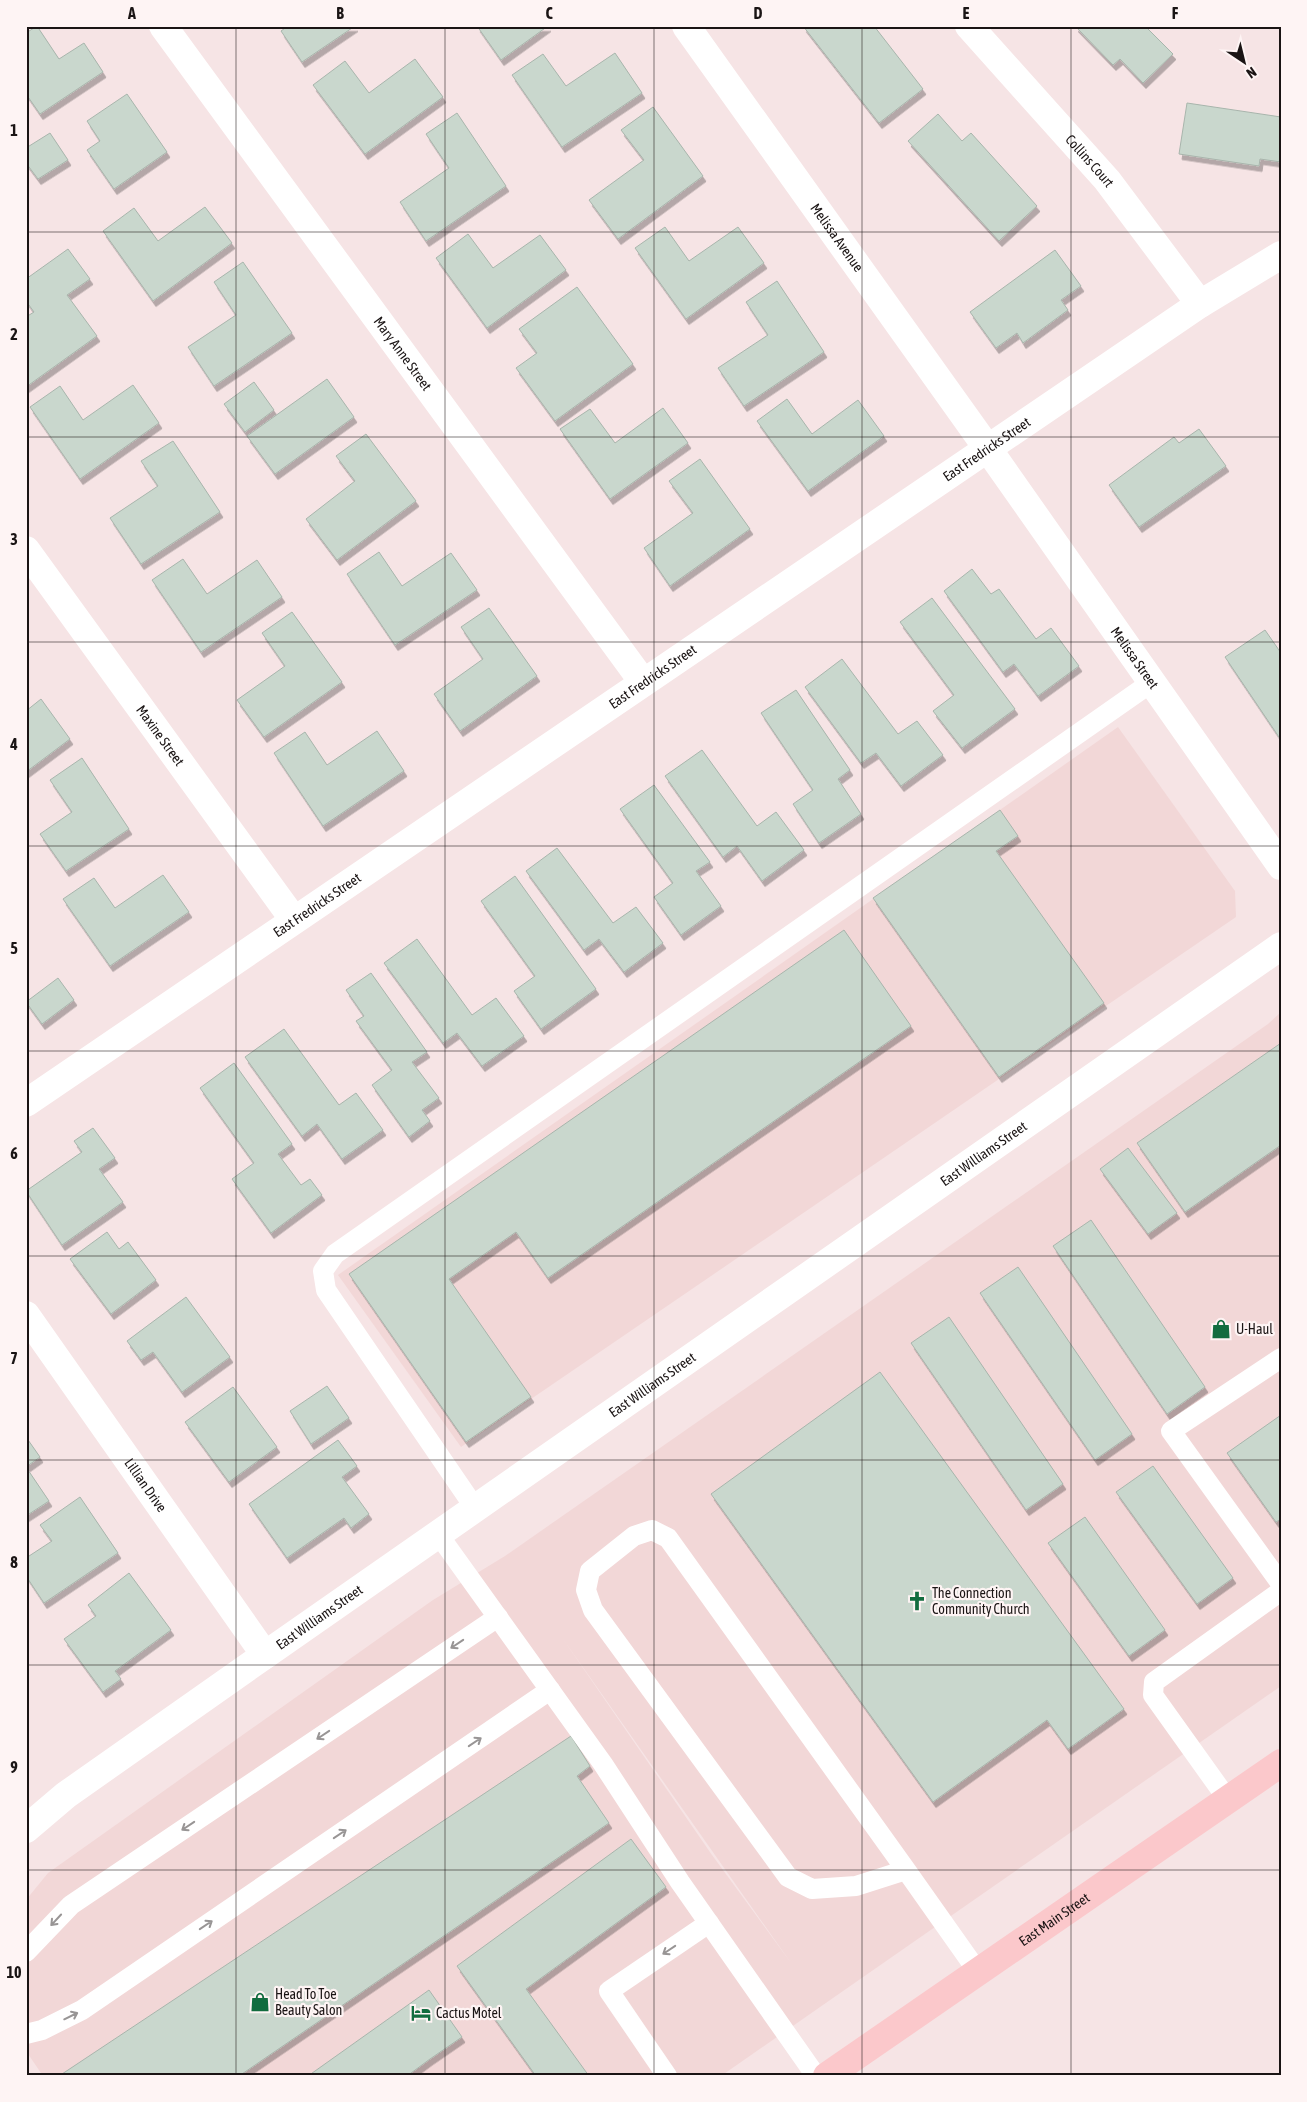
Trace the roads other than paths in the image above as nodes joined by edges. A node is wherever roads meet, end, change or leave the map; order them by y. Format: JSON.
{"nodes":[{"id":1,"x":163,"y":26,"type":"edge"},
{"id":2,"x":686,"y":26,"type":"edge"},
{"id":3,"x":969,"y":26,"type":"edge"},
{"id":4,"x":1281,"y":255,"type":"edge"},
{"id":5,"x":1200,"y":304,"type":"junction"},
{"id":6,"x":988,"y":449,"type":"junction"},
{"id":7,"x":26,"y":550,"type":"edge"},
{"id":8,"x":643,"y":682,"type":"junction"},
{"id":9,"x":1152,"y":682,"type":"junction"},
{"id":10,"x":1281,"y":866,"type":"edge"},
{"id":11,"x":294,"y":920,"type":"junction"},
{"id":12,"x":1281,"y":946,"type":"edge"},
{"id":13,"x":26,"y":1104,"type":"edge"},
{"id":14,"x":26,"y":1315,"type":"edge"},
{"id":15,"x":1281,"y":1358,"type":"edge"},
{"id":16,"x":475,"y":1508,"type":"junction"},
{"id":17,"x":438,"y":1534,"type":"junction"},
{"id":18,"x":1281,"y":1584,"type":"edge"},
{"id":19,"x":1281,"y":1591,"type":"edge"},
{"id":20,"x":498,"y":1617,"type":"junction"},
{"id":21,"x":266,"y":1654,"type":"junction"},
{"id":22,"x":550,"y":1690,"type":"junction"},
{"id":23,"x":1281,"y":1763,"type":"edge"},
{"id":24,"x":1228,"y":1800,"type":"junction"},
{"id":25,"x":26,"y":1828,"type":"edge"},
{"id":26,"x":906,"y":1870,"type":"junction"},
{"id":27,"x":709,"y":1923,"type":"junction"},
{"id":28,"x":26,"y":1952,"type":"edge"},
{"id":29,"x":978,"y":1972,"type":"junction"},
{"id":30,"x":26,"y":2034,"type":"edge"},
{"id":31,"x":666,"y":2076,"type":"edge"},
{"id":32,"x":816,"y":2076,"type":"edge"},
{"id":33,"x":827,"y":2076,"type":"edge"}],
"edges":[{"from":1,"to":8,"type":"street","name":"Mary Anne Street"},
{"from":2,"to":6,"type":"street","name":"Melissa Avenue"},
{"from":3,"to":5,"type":"street","name":"Collins Court"},
{"from":4,"to":5,"type":"street","name":"East Fredricks Street"},
{"from":5,"to":6,"type":"street","name":"East Fredricks Street"},
{"from":6,"to":8,"type":"street","name":"East Fredricks Street"},
{"from":6,"to":9,"type":"street","name":"Melissa Street"},
{"from":7,"to":11,"type":"street","name":"Maxine Street"},
{"from":8,"to":11,"type":"street","name":"East Fredricks Street"},
{"from":9,"to":10,"type":"street","name":"Melissa Street"},
{"from":9,"to":16,"type":"lane"},
{"from":11,"to":13,"type":"street","name":"East Fredricks Street"},
{"from":12,"to":16,"type":"street","name":"East Williams Street"},
{"from":14,"to":21,"type":"street","name":"Lillian Drive"},
{"from":15,"to":18,"type":"lane"},
{"from":16,"to":17,"type":"street","name":"East Williams Street"},
{"from":17,"to":20,"type":"lane"},
{"from":17,"to":21,"type":"street","name":"East Williams Street"},
{"from":19,"to":24,"type":"lane"},
{"from":20,"to":22,"type":"lane"},
{"from":20,"to":28,"type":"lane","one_way":true},
{"from":21,"to":25,"type":"street","name":"East Williams Street"},
{"from":22,"to":27,"type":"lane"},
{"from":30,"to":22,"type":"lane","one_way":true},
{"from":23,"to":24,"type":"main road","name":"East Main Street"},
{"from":24,"to":29,"type":"main road","name":"East Main Street"},
{"from":26,"to":26,"type":"lane"},
{"from":26,"to":29,"type":"lane"},
{"from":27,"to":31,"type":"lane","one_way":true},
{"from":27,"to":32,"type":"lane"},
{"from":29,"to":33,"type":"main road","name":"East Main Street"}]}
